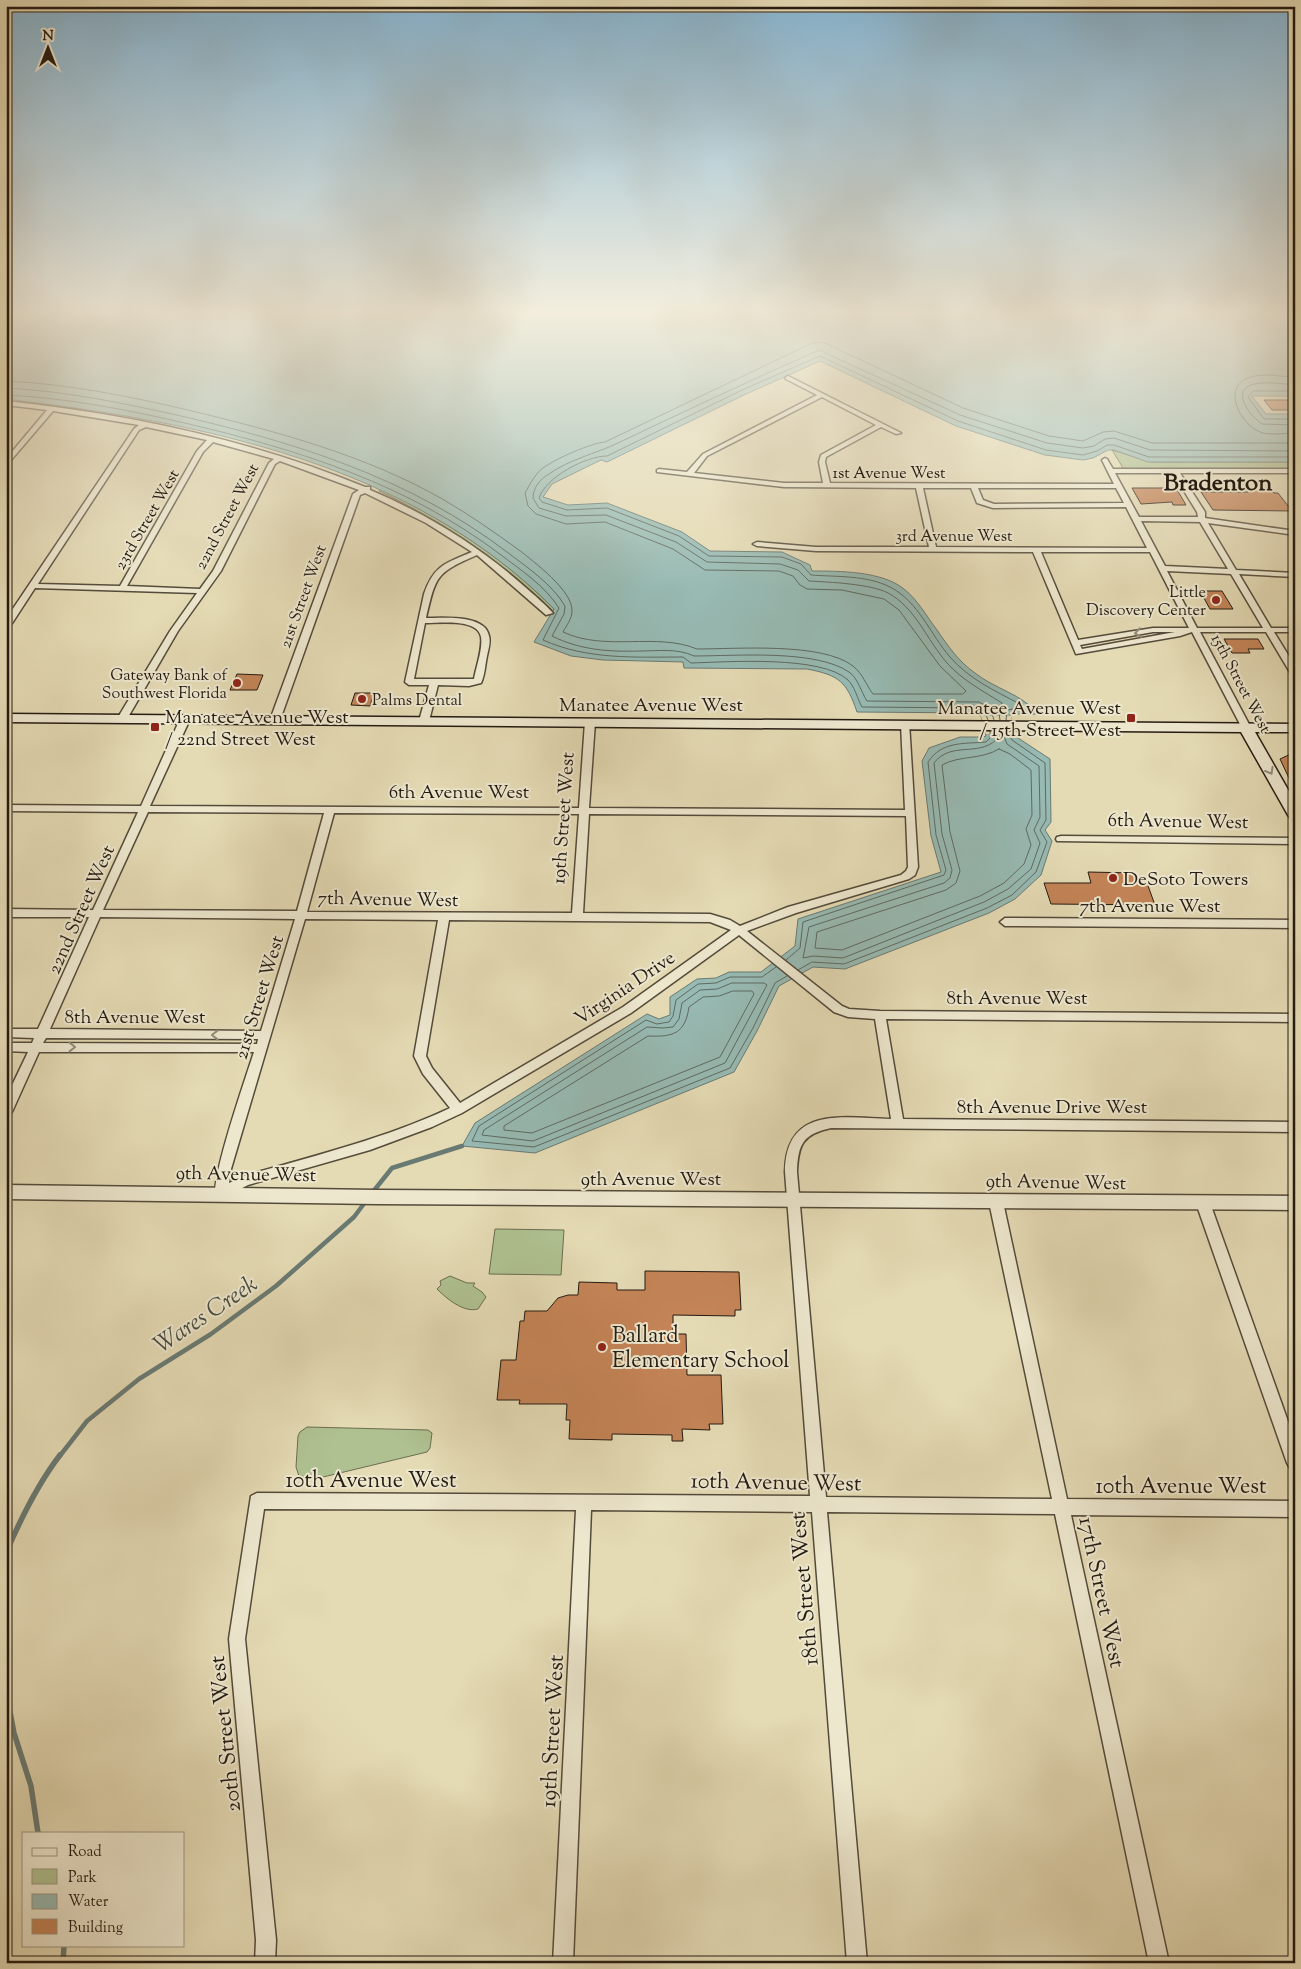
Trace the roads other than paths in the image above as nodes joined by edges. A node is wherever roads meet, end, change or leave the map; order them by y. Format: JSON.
{"nodes":[{"id":1,"x":23,"y":405,"type":"edge"},
{"id":2,"x":802,"y":405,"type":"edge"},
{"id":3,"x":840,"y":405,"type":"edge"},
{"id":4,"x":52,"y":408,"type":"junction"},
{"id":5,"x":146,"y":424,"type":"junction"},
{"id":6,"x":880,"y":425,"type":"junction"},
{"id":7,"x":898,"y":433,"type":"dead end"},
{"id":8,"x":211,"y":440,"type":"junction"},
{"id":9,"x":281,"y":458,"type":"junction"},
{"id":10,"x":1106,"y":460,"type":"dead end"},
{"id":11,"x":6,"y":464,"type":"edge"},
{"id":12,"x":659,"y":471,"type":"dead end"},
{"id":13,"x":1111,"y":471,"type":"junction"},
{"id":14,"x":1176,"y":471,"type":"junction"},
{"id":15,"x":1295,"y":471,"type":"edge"},
{"id":16,"x":688,"y":475,"type":"junction"},
{"id":17,"x":919,"y":485,"type":"junction"},
{"id":18,"x":827,"y":486,"type":"junction"},
{"id":19,"x":974,"y":486,"type":"junction"},
{"id":20,"x":1118,"y":486,"type":"junction"},
{"id":21,"x":367,"y":489,"type":"junction"},
{"id":22,"x":1128,"y":505,"type":"junction"},
{"id":23,"x":1136,"y":519,"type":"junction"},
{"id":24,"x":1202,"y":520,"type":"junction"},
{"id":25,"x":1295,"y":533,"type":"edge"},
{"id":26,"x":757,"y":544,"type":"dead end"},
{"id":27,"x":933,"y":549,"type":"junction"},
{"id":28,"x":1036,"y":549,"type":"junction"},
{"id":29,"x":1152,"y":550,"type":"junction"},
{"id":30,"x":476,"y":553,"type":"junction"},
{"id":31,"x":1162,"y":568,"type":"junction"},
{"id":32,"x":1232,"y":572,"type":"junction"},
{"id":33,"x":1295,"y":575,"type":"edge"},
{"id":34,"x":33,"y":586,"type":"junction"},
{"id":35,"x":122,"y":588,"type":"junction"},
{"id":36,"x":202,"y":591,"type":"junction"},
{"id":37,"x":549,"y":613,"type":"dead end"},
{"id":38,"x":423,"y":621,"type":"junction"},
{"id":39,"x":6,"y":626,"type":"edge"},
{"id":40,"x":1191,"y":630,"type":"junction"},
{"id":41,"x":1268,"y":630,"type":"junction"},
{"id":42,"x":1295,"y":630,"type":"edge"},
{"id":43,"x":1295,"y":674,"type":"edge"},
{"id":44,"x":434,"y":683,"type":"junction"},
{"id":45,"x":6,"y":718,"type":"edge"},
{"id":46,"x":122,"y":719,"type":"junction"},
{"id":47,"x":185,"y":719,"type":"junction"},
{"id":48,"x":275,"y":720,"type":"junction"},
{"id":49,"x":424,"y":721,"type":"junction"},
{"id":50,"x":590,"y":722,"type":"junction"},
{"id":51,"x":906,"y":724,"type":"junction"},
{"id":52,"x":975,"y":725,"type":"joint"},
{"id":53,"x":1028,"y":726,"type":"joint"},
{"id":54,"x":1246,"y":728,"type":"junction"},
{"id":55,"x":1295,"y":728,"type":"edge"},
{"id":56,"x":6,"y":808,"type":"edge"},
{"id":57,"x":144,"y":809,"type":"junction"},
{"id":58,"x":330,"y":810,"type":"junction"},
{"id":59,"x":584,"y":811,"type":"junction"},
{"id":60,"x":911,"y":813,"type":"junction"},
{"id":61,"x":1294,"y":815,"type":"edge"},
{"id":62,"x":1061,"y":839,"type":"dead end"},
{"id":63,"x":1295,"y":842,"type":"edge"},
{"id":64,"x":6,"y":913,"type":"edge"},
{"id":65,"x":97,"y":914,"type":"junction"},
{"id":66,"x":301,"y":915,"type":"junction"},
{"id":67,"x":444,"y":916,"type":"junction"},
{"id":68,"x":577,"y":917,"type":"junction"},
{"id":69,"x":1005,"y":922,"type":"dead end"},
{"id":70,"x":1295,"y":924,"type":"edge"},
{"id":71,"x":739,"y":930,"type":"junction"},
{"id":72,"x":761,"y":948,"type":"joint"},
{"id":73,"x":880,"y":1014,"type":"junction"},
{"id":74,"x":1295,"y":1018,"type":"edge"},
{"id":75,"x":6,"y":1033,"type":"edge"},
{"id":76,"x":43,"y":1034,"type":"junction"},
{"id":77,"x":263,"y":1035,"type":"junction"},
{"id":78,"x":6,"y":1047,"type":"edge"},
{"id":79,"x":36,"y":1047,"type":"junction"},
{"id":80,"x":260,"y":1048,"type":"junction"},
{"id":81,"x":458,"y":1110,"type":"junction"},
{"id":82,"x":6,"y":1112,"type":"edge"},
{"id":83,"x":898,"y":1124,"type":"junction"},
{"id":84,"x":1295,"y":1126,"type":"edge"},
{"id":85,"x":809,"y":1128,"type":"joint"},
{"id":86,"x":6,"y":1192,"type":"edge"},
{"id":87,"x":221,"y":1194,"type":"junction"},
{"id":88,"x":793,"y":1200,"type":"junction"},
{"id":89,"x":996,"y":1202,"type":"junction"},
{"id":90,"x":1203,"y":1204,"type":"junction"},
{"id":91,"x":1295,"y":1204,"type":"edge"},
{"id":92,"x":1295,"y":1463,"type":"edge"},
{"id":93,"x":257,"y":1501,"type":"joint"},
{"id":94,"x":584,"y":1502,"type":"junction"},
{"id":95,"x":818,"y":1504,"type":"junction"},
{"id":96,"x":1062,"y":1507,"type":"junction"},
{"id":97,"x":1295,"y":1509,"type":"edge"},
{"id":98,"x":265,"y":1963,"type":"edge"},
{"id":99,"x":563,"y":1963,"type":"edge"},
{"id":100,"x":857,"y":1963,"type":"edge"},
{"id":101,"x":1159,"y":1963,"type":"edge"}],
"edges":[{"from":1,"to":4,"type":"street"},
{"from":2,"to":16,"type":"street"},
{"from":3,"to":6,"type":"street"},
{"from":4,"to":5,"type":"street"},
{"from":4,"to":11,"type":"street"},
{"from":5,"to":8,"type":"street"},
{"from":5,"to":34,"type":"street"},
{"from":6,"to":7,"type":"street"},
{"from":6,"to":18,"type":"street"},
{"from":8,"to":9,"type":"street"},
{"from":8,"to":35,"type":"street","name":"23rd Street West"},
{"from":9,"to":21,"type":"street"},
{"from":9,"to":36,"type":"street","name":"22nd Street West"},
{"from":10,"to":13,"type":"street","name":"15th Street West"},
{"from":12,"to":16,"type":"street","name":"1st Avenue West"},
{"from":13,"to":14,"type":"street"},
{"from":13,"to":20,"type":"street","name":"15th Street West"},
{"from":14,"to":15,"type":"street"},
{"from":14,"to":24,"type":"street"},
{"from":16,"to":18,"type":"street","name":"1st Avenue West"},
{"from":17,"to":18,"type":"street","name":"1st Avenue West"},
{"from":17,"to":19,"type":"street","name":"1st Avenue West"},
{"from":17,"to":27,"type":"street"},
{"from":19,"to":20,"type":"street","name":"1st Avenue West"},
{"from":19,"to":22,"type":"street"},
{"from":20,"to":22,"type":"street","name":"15th Street West"},
{"from":21,"to":30,"type":"street"},
{"from":21,"to":48,"type":"street","name":"21st Street West"},
{"from":22,"to":23,"type":"street","name":"15th Street West"},
{"from":23,"to":24,"type":"street"},
{"from":23,"to":29,"type":"street","name":"15th Street West"},
{"from":24,"to":25,"type":"street"},
{"from":24,"to":32,"type":"street"},
{"from":26,"to":27,"type":"street","name":"3rd Avenue West"},
{"from":27,"to":28,"type":"street","name":"3rd Avenue West"},
{"from":28,"to":29,"type":"street","name":"3rd Avenue West"},
{"from":28,"to":40,"type":"street"},
{"from":29,"to":31,"type":"street","name":"15th Street West"},
{"from":30,"to":37,"type":"street"},
{"from":30,"to":38,"type":"street"},
{"from":31,"to":32,"type":"street"},
{"from":31,"to":40,"type":"street","name":"15th Street West"},
{"from":32,"to":33,"type":"street"},
{"from":32,"to":41,"type":"street"},
{"from":34,"to":35,"type":"street"},
{"from":34,"to":39,"type":"street"},
{"from":35,"to":36,"type":"street"},
{"from":36,"to":46,"type":"street","name":"22nd Street West"},
{"from":38,"to":44,"type":"street"},
{"from":38,"to":44,"type":"street"},
{"from":40,"to":41,"type":"street"},
{"from":40,"to":54,"type":"street","name":"15th Street West"},
{"from":41,"to":42,"type":"street"},
{"from":41,"to":43,"type":"street"},
{"from":44,"to":49,"type":"street"},
{"from":45,"to":46,"type":"main road","name":"Manatee Avenue West"},
{"from":46,"to":47,"type":"main road","name":"Manatee Avenue West"},
{"from":47,"to":48,"type":"main road","name":"Manatee Avenue West"},
{"from":47,"to":57,"type":"street","name":"22nd Street West"},
{"from":48,"to":49,"type":"main road","name":"Manatee Avenue West"},
{"from":49,"to":50,"type":"main road","name":"Manatee Avenue West"},
{"from":50,"to":51,"type":"main road","name":"Manatee Avenue West"},
{"from":50,"to":59,"type":"street","name":"19th Street West"},
{"from":51,"to":52,"type":"main road","name":"Manatee Avenue West"},
{"from":51,"to":60,"type":"street","name":"Virginia Drive"},
{"from":52,"to":53,"type":"main road","name":"Manatee Avenue West"},
{"from":53,"to":54,"type":"main road","name":"Manatee Avenue West"},
{"from":54,"to":55,"type":"main road","name":"Manatee Avenue West"},
{"from":54,"to":61,"type":"main road","name":"15th Street West","one_way":true},
{"from":56,"to":57,"type":"street","name":"6th Avenue West"},
{"from":57,"to":58,"type":"street","name":"6th Avenue West"},
{"from":57,"to":65,"type":"street","name":"22nd Street West"},
{"from":58,"to":59,"type":"street","name":"6th Avenue West"},
{"from":58,"to":66,"type":"street","name":"21st Street West"},
{"from":59,"to":60,"type":"street","name":"6th Avenue West"},
{"from":59,"to":68,"type":"street","name":"19th Street West"},
{"from":60,"to":71,"type":"street","name":"Virginia Drive"},
{"from":62,"to":63,"type":"street","name":"6th Avenue West"},
{"from":64,"to":65,"type":"street","name":"7th Avenue West"},
{"from":65,"to":66,"type":"street","name":"7th Avenue West"},
{"from":65,"to":76,"type":"street","name":"22nd Street West"},
{"from":66,"to":67,"type":"street","name":"7th Avenue West"},
{"from":66,"to":77,"type":"street","name":"21st Street West"},
{"from":67,"to":68,"type":"street","name":"7th Avenue West"},
{"from":67,"to":81,"type":"street"},
{"from":68,"to":71,"type":"street","name":"7th Avenue West"},
{"from":69,"to":70,"type":"street","name":"7th Avenue West"},
{"from":71,"to":72,"type":"street","name":"7th Avenue West"},
{"from":71,"to":81,"type":"street","name":"Virginia Drive"},
{"from":72,"to":73,"type":"street","name":"8th Avenue West"},
{"from":73,"to":74,"type":"street","name":"8th Avenue West"},
{"from":73,"to":83,"type":"street"},
{"from":75,"to":76,"type":"street","name":"8th Avenue West"},
{"from":77,"to":76,"type":"street","name":"8th Avenue West","one_way":true},
{"from":76,"to":79,"type":"street","name":"22nd Street West"},
{"from":77,"to":80,"type":"street","name":"21st Street West"},
{"from":78,"to":79,"type":"street","name":"8th Avenue West"},
{"from":79,"to":80,"type":"street","name":"8th Avenue West","one_way":true},
{"from":79,"to":82,"type":"street","name":"22nd Street West"},
{"from":80,"to":87,"type":"street","name":"21st Street West"},
{"from":81,"to":87,"type":"street","name":"Virginia Drive"},
{"from":83,"to":84,"type":"street","name":"8th Avenue Drive West"},
{"from":83,"to":85,"type":"street","name":"8th Avenue Drive West"},
{"from":85,"to":88,"type":"street","name":"18th Street West"},
{"from":86,"to":87,"type":"street","name":"9th Avenue West"},
{"from":87,"to":88,"type":"street","name":"9th Avenue West"},
{"from":88,"to":89,"type":"street","name":"9th Avenue West"},
{"from":88,"to":95,"type":"street","name":"18th Street West"},
{"from":89,"to":90,"type":"street","name":"9th Avenue West"},
{"from":89,"to":96,"type":"street","name":"17th Street West"},
{"from":90,"to":91,"type":"street","name":"9th Avenue West"},
{"from":90,"to":92,"type":"street"},
{"from":93,"to":94,"type":"street","name":"10th Avenue West"},
{"from":93,"to":98,"type":"street","name":"20th Street West"},
{"from":94,"to":95,"type":"street","name":"10th Avenue West"},
{"from":94,"to":99,"type":"street","name":"19th Street West"},
{"from":95,"to":96,"type":"street","name":"10th Avenue West"},
{"from":95,"to":100,"type":"street","name":"18th Street West"},
{"from":96,"to":97,"type":"street","name":"10th Avenue West"},
{"from":96,"to":101,"type":"street","name":"17th Street West"}]}
